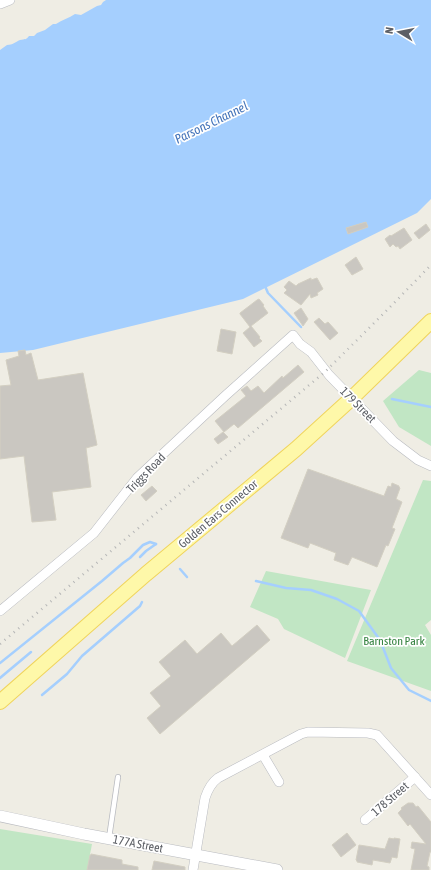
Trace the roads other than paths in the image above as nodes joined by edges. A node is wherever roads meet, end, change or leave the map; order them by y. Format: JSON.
{"nodes":[{"id":1,"x":10,"y":0,"type":"edge"},
{"id":2,"x":0,"y":4,"type":"edge"},
{"id":3,"x":431,"y":321,"type":"edge"},
{"id":4,"x":293,"y":335,"type":"joint"},
{"id":5,"x":352,"y":398,"type":"junction"},
{"id":6,"x":431,"y":466,"type":"edge"},
{"id":7,"x":0,"y":611,"type":"edge"},
{"id":8,"x":0,"y":702,"type":"edge"},
{"id":9,"x":263,"y":755,"type":"junction"},
{"id":10,"x":118,"y":777,"type":"dead end"},
{"id":11,"x":416,"y":777,"type":"junction"},
{"id":12,"x":279,"y":782,"type":"dead end"},
{"id":13,"x":431,"y":795,"type":"edge"},
{"id":14,"x":0,"y":816,"type":"edge"},
{"id":15,"x":365,"y":820,"type":"dead end"},
{"id":16,"x":109,"y":838,"type":"junction"},
{"id":17,"x":196,"y":855,"type":"junction"},
{"id":18,"x":193,"y":870,"type":"edge"},
{"id":19,"x":277,"y":870,"type":"edge"}],
"edges":[{"from":1,"to":2,"type":"street"},
{"from":3,"to":5,"type":"main road","name":"Golden Ears Connector"},
{"from":4,"to":5,"type":"street","name":"179 Street"},
{"from":4,"to":7,"type":"street","name":"Triggs Road"},
{"from":5,"to":6,"type":"street","name":"179 Street"},
{"from":5,"to":8,"type":"main road","name":"Golden Ears Connector"},
{"from":9,"to":11,"type":"street"},
{"from":9,"to":12,"type":"street"},
{"from":9,"to":17,"type":"street"},
{"from":10,"to":16,"type":"lane"},
{"from":11,"to":13,"type":"street"},
{"from":11,"to":15,"type":"street","name":"178 Street"},
{"from":14,"to":16,"type":"street","name":"177A Street"},
{"from":16,"to":17,"type":"street","name":"177A Street"},
{"from":17,"to":18,"type":"street"},
{"from":17,"to":19,"type":"street","name":"177A Street"}]}
